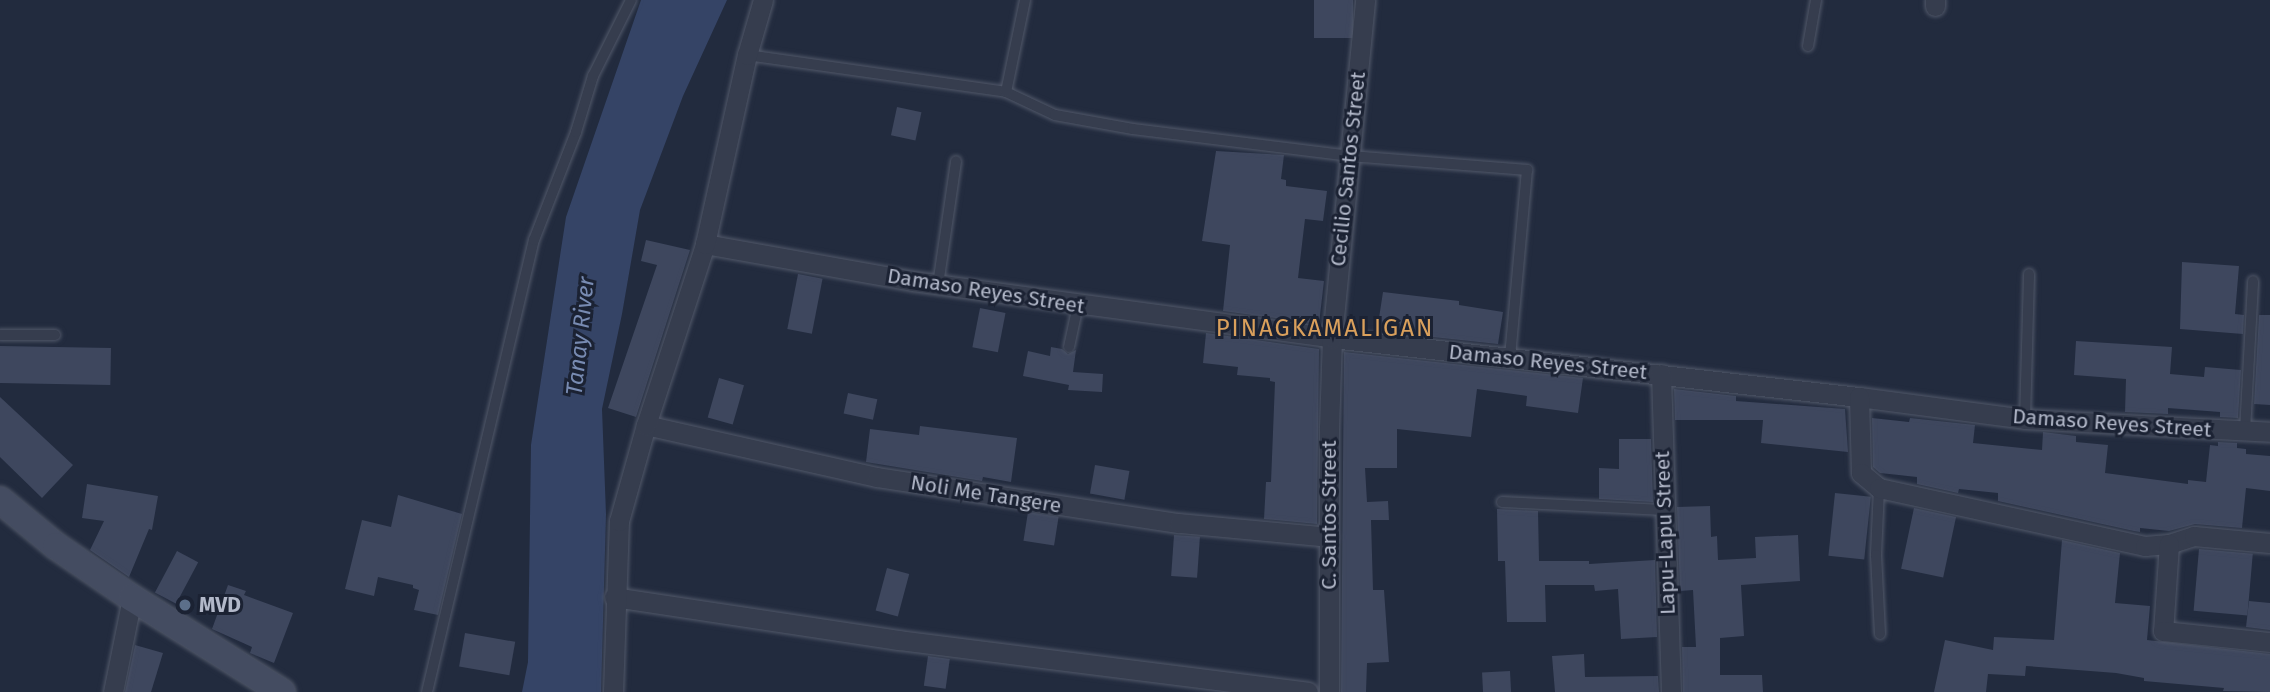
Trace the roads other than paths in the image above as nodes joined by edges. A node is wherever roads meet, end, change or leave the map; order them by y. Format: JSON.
{"nodes":[{"id":1,"x":631,"y":0,"type":"edge"},
{"id":2,"x":763,"y":0,"type":"edge"},
{"id":3,"x":1025,"y":0,"type":"edge"},
{"id":4,"x":1365,"y":0,"type":"edge"},
{"id":5,"x":1816,"y":0,"type":"edge"},
{"id":6,"x":1808,"y":46,"type":"dead end"},
{"id":7,"x":747,"y":55,"type":"junction"},
{"id":8,"x":1006,"y":92,"type":"junction"},
{"id":9,"x":1350,"y":156,"type":"junction"},
{"id":10,"x":956,"y":161,"type":"dead end"},
{"id":11,"x":705,"y":244,"type":"junction"},
{"id":12,"x":2029,"y":274,"type":"dead end"},
{"id":13,"x":2253,"y":281,"type":"dead end"},
{"id":14,"x":938,"y":285,"type":"junction"},
{"id":15,"x":1078,"y":305,"type":"junction"},
{"id":16,"x":0,"y":335,"type":"edge"},
{"id":17,"x":55,"y":335,"type":"dead end"},
{"id":18,"x":1332,"y":338,"type":"junction"},
{"id":19,"x":1069,"y":347,"type":"dead end"},
{"id":20,"x":1510,"y":358,"type":"junction"},
{"id":21,"x":1661,"y":374,"type":"junction"},
{"id":22,"x":1859,"y":397,"type":"junction"},
{"id":23,"x":2025,"y":419,"type":"junction"},
{"id":24,"x":646,"y":425,"type":"junction"},
{"id":25,"x":2245,"y":431,"type":"junction"},
{"id":26,"x":2270,"y":432,"type":"edge"},
{"id":27,"x":1879,"y":488,"type":"junction"},
{"id":28,"x":0,"y":500,"type":"edge"},
{"id":29,"x":1502,"y":502,"type":"dead end"},
{"id":30,"x":1664,"y":510,"type":"junction"},
{"id":31,"x":1329,"y":537,"type":"junction"},
{"id":32,"x":2270,"y":543,"type":"edge"},
{"id":33,"x":2169,"y":544,"type":"junction"},
{"id":34,"x":614,"y":597,"type":"junction"},
{"id":35,"x":132,"y":598,"type":"junction"},
{"id":36,"x":1880,"y":634,"type":"dead end"},
{"id":37,"x":2270,"y":642,"type":"edge"},
{"id":38,"x":113,"y":692,"type":"edge"},
{"id":39,"x":282,"y":692,"type":"edge"},
{"id":40,"x":427,"y":692,"type":"edge"},
{"id":41,"x":613,"y":692,"type":"edge"},
{"id":42,"x":1308,"y":692,"type":"edge"},
{"id":43,"x":1329,"y":692,"type":"edge"},
{"id":44,"x":1671,"y":692,"type":"edge"}],
"edges":[{"from":1,"to":40,"type":"lane"},
{"from":2,"to":7,"type":"street"},
{"from":3,"to":8,"type":"lane"},
{"from":4,"to":9,"type":"street","name":"Cecilio Santos Street"},
{"from":5,"to":6,"type":"lane"},
{"from":7,"to":8,"type":"lane"},
{"from":7,"to":11,"type":"street"},
{"from":8,"to":9,"type":"lane"},
{"from":9,"to":18,"type":"street","name":"Cecilio Santos Street"},
{"from":9,"to":20,"type":"lane"},
{"from":10,"to":14,"type":"lane"},
{"from":11,"to":14,"type":"street","name":"Damaso Reyes Street"},
{"from":11,"to":24,"type":"street"},
{"from":12,"to":23,"type":"lane"},
{"from":13,"to":25,"type":"lane"},
{"from":14,"to":15,"type":"street","name":"Damaso Reyes Street"},
{"from":15,"to":18,"type":"street","name":"Damaso Reyes Street"},
{"from":15,"to":19,"type":"lane"},
{"from":16,"to":17,"type":"lane"},
{"from":18,"to":20,"type":"street","name":"Damaso Reyes Street"},
{"from":18,"to":31,"type":"street","name":"C. Santos Street"},
{"from":20,"to":21,"type":"street","name":"Damaso Reyes Street"},
{"from":21,"to":22,"type":"street","name":"Damaso Reyes Street"},
{"from":21,"to":30,"type":"street","name":"Lapu-Lapu Street"},
{"from":22,"to":23,"type":"street","name":"Damaso Reyes Street"},
{"from":22,"to":27,"type":"street"},
{"from":23,"to":25,"type":"street","name":"Damaso Reyes Street"},
{"from":24,"to":31,"type":"street","name":"Noli Me Tangere"},
{"from":24,"to":34,"type":"street"},
{"from":25,"to":26,"type":"street","name":"Damaso Reyes Street"},
{"from":27,"to":33,"type":"street"},
{"from":27,"to":36,"type":"lane"},
{"from":28,"to":35,"type":"main road"},
{"from":29,"to":30,"type":"lane"},
{"from":30,"to":44,"type":"street","name":"Lapu-Lapu Street"},
{"from":31,"to":43,"type":"street","name":"C. Santos Street"},
{"from":32,"to":33,"type":"street"},
{"from":33,"to":37,"type":"street"},
{"from":34,"to":41,"type":"street"},
{"from":34,"to":42,"type":"street"},
{"from":35,"to":38,"type":"street"},
{"from":35,"to":39,"type":"main road"}]}
